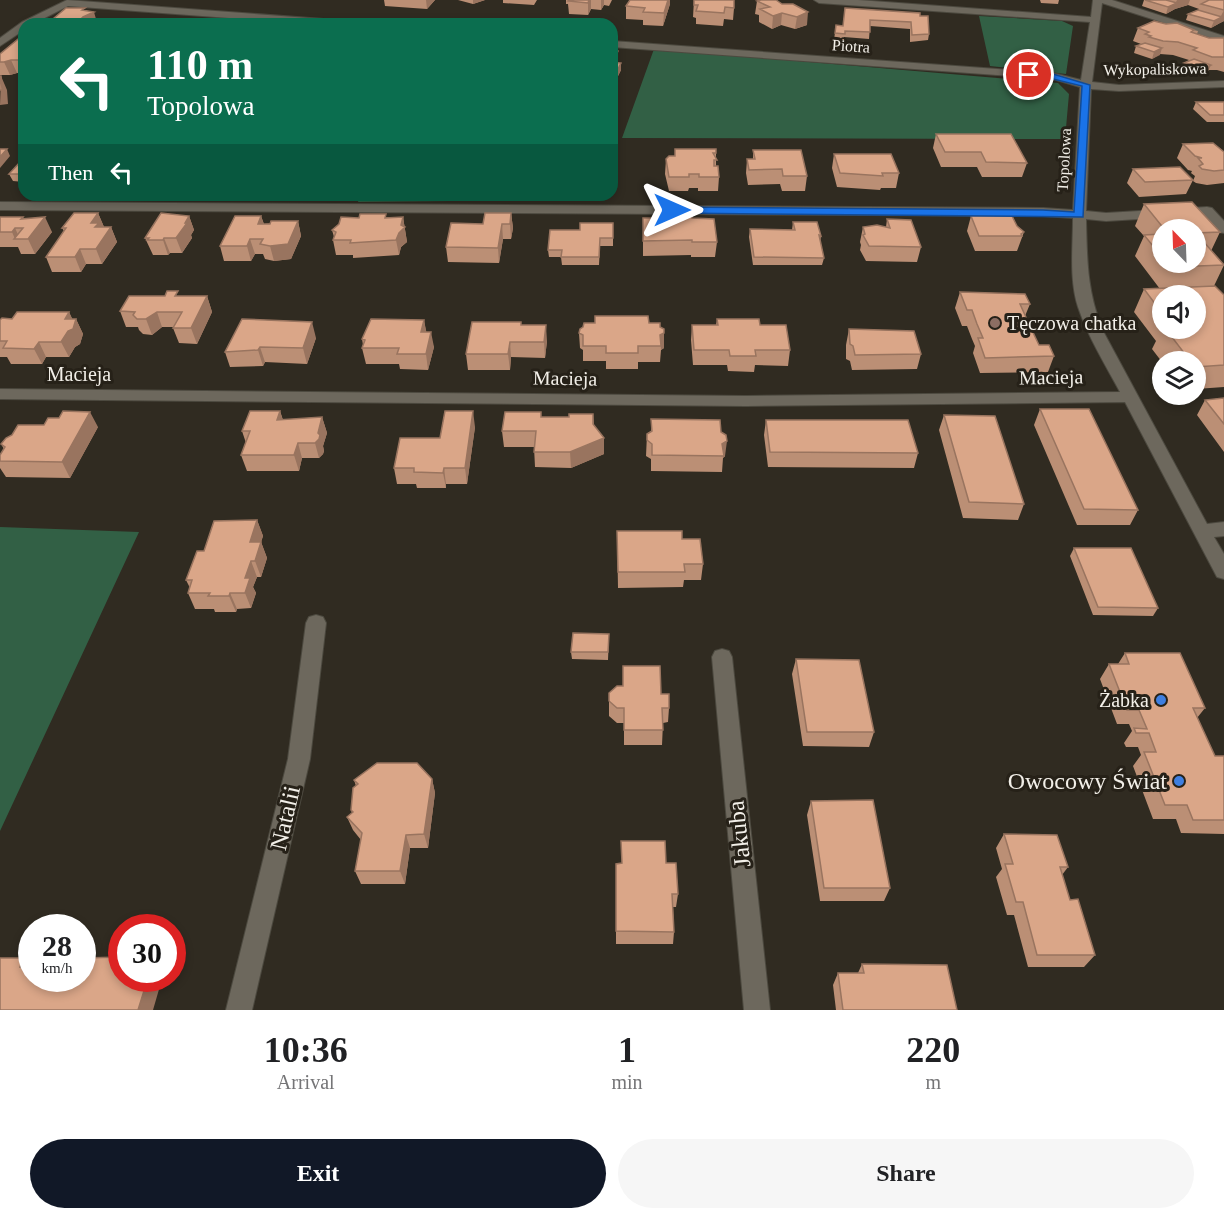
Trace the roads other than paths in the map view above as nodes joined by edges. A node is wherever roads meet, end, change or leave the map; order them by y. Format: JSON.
{"nodes":[{"id":1,"x":819,"y":0,"type":"edge"},
{"id":2,"x":1098,"y":0,"type":"edge"},
{"id":3,"x":1103,"y":0,"type":"edge"},
{"id":4,"x":37,"y":18,"type":"edge"},
{"id":5,"x":269,"y":18,"type":"edge"},
{"id":6,"x":1096,"y":20,"type":"junction"},
{"id":7,"x":18,"y":29,"type":"edge"},
{"id":8,"x":1224,"y":39,"type":"edge"},
{"id":9,"x":0,"y":43,"type":"edge"},
{"id":10,"x":618,"y":44,"type":"edge"},
{"id":11,"x":1224,"y":84,"type":"edge"},
{"id":12,"x":1086,"y":85,"type":"junction"},
{"id":13,"x":0,"y":206,"type":"edge"},
{"id":14,"x":1224,"y":210,"type":"edge"},
{"id":15,"x":1207,"y":211,"type":"junction"},
{"id":16,"x":1079,"y":215,"type":"junction"},
{"id":17,"x":1224,"y":229,"type":"edge"},
{"id":18,"x":0,"y":394,"type":"edge"},
{"id":19,"x":1130,"y":397,"type":"junction"},
{"id":20,"x":1224,"y":529,"type":"edge"},
{"id":21,"x":1202,"y":531,"type":"junction"},
{"id":22,"x":1224,"y":572,"type":"edge"},
{"id":23,"x":316,"y":623,"type":"dead end"},
{"id":24,"x":722,"y":657,"type":"dead end"},
{"id":25,"x":240,"y":1010,"type":"edge"},
{"id":26,"x":756,"y":1010,"type":"edge"}],
"edges":[{"from":1,"to":6,"type":"street"},
{"from":2,"to":6,"type":"street","name":"Topolowa"},
{"from":3,"to":8,"type":"street"},
{"from":4,"to":5,"type":"street"},
{"from":6,"to":12,"type":"street","name":"Topolowa"},
{"from":7,"to":9,"type":"street"},
{"from":10,"to":12,"type":"street","name":"Piotra"},
{"from":11,"to":12,"type":"street","name":"Wykopaliskowa"},
{"from":12,"to":16,"type":"street","name":"Topolowa"},
{"from":13,"to":16,"type":"street"},
{"from":14,"to":15,"type":"street","name":"Topolowa"},
{"from":15,"to":16,"type":"street","name":"Topolowa"},
{"from":15,"to":17,"type":"street"},
{"from":16,"to":19,"type":"street","name":"Topolowa"},
{"from":18,"to":19,"type":"street","name":"Macieja"},
{"from":19,"to":21,"type":"street","name":"Topolowa"},
{"from":20,"to":21,"type":"street"},
{"from":21,"to":22,"type":"street","name":"Topolowa"},
{"from":23,"to":25,"type":"street","name":"Natalii"},
{"from":24,"to":26,"type":"street","name":"Jakuba"}]}
